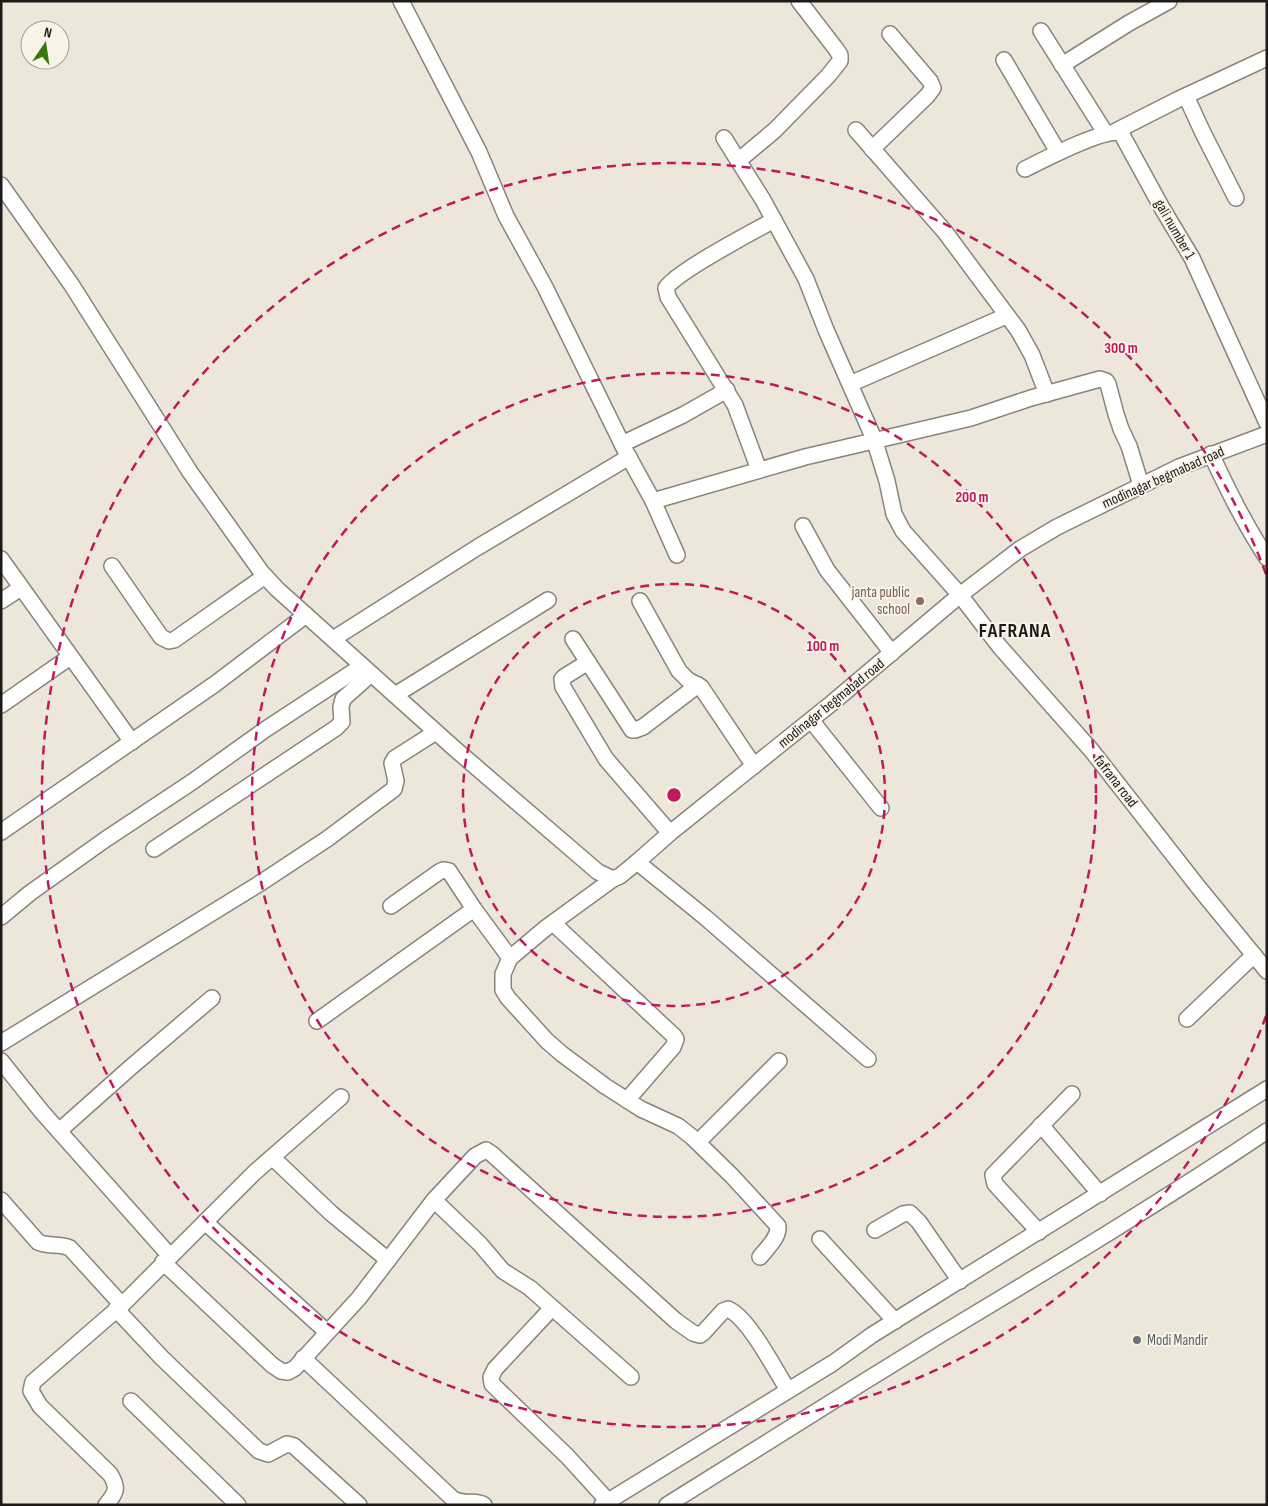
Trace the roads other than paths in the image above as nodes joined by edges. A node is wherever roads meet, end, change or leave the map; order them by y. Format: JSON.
{"nodes":[{"id":1,"x":401,"y":1,"type":"edge"},
{"id":2,"x":1169,"y":1,"type":"edge"},
{"id":3,"x":802,"y":2,"type":"edge"},
{"id":4,"x":1041,"y":31,"type":"dead end"},
{"id":5,"x":890,"y":34,"type":"dead end"},
{"id":6,"x":1267,"y":58,"type":"edge"},
{"id":7,"x":1004,"y":60,"type":"dead end"},
{"id":8,"x":1062,"y":65,"type":"junction"},
{"id":9,"x":1186,"y":96,"type":"junction"},
{"id":10,"x":856,"y":130,"type":"dead end"},
{"id":11,"x":1111,"y":133,"type":"junction"},
{"id":12,"x":724,"y":138,"type":"dead end"},
{"id":13,"x":872,"y":149,"type":"junction"},
{"id":14,"x":1058,"y":152,"type":"junction"},
{"id":15,"x":738,"y":161,"type":"junction"},
{"id":16,"x":1025,"y":169,"type":"dead end"},
{"id":17,"x":1,"y":184,"type":"edge"},
{"id":18,"x":1236,"y":198,"type":"dead end"},
{"id":19,"x":774,"y":220,"type":"junction"},
{"id":20,"x":1006,"y":316,"type":"junction"},
{"id":21,"x":850,"y":384,"type":"junction"},
{"id":22,"x":727,"y":390,"type":"junction"},
{"id":23,"x":1047,"y":394,"type":"junction"},
{"id":24,"x":1267,"y":423,"type":"edge"},
{"id":25,"x":1267,"y":434,"type":"edge"},
{"id":26,"x":874,"y":439,"type":"junction"},
{"id":27,"x":625,"y":450,"type":"junction"},
{"id":28,"x":1211,"y":454,"type":"junction"},
{"id":29,"x":759,"y":470,"type":"junction"},
{"id":30,"x":1141,"y":485,"type":"junction"},
{"id":31,"x":653,"y":501,"type":"junction"},
{"id":32,"x":803,"y":526,"type":"dead end"},
{"id":33,"x":676,"y":555,"type":"dead end"},
{"id":34,"x":1267,"y":558,"type":"edge"},
{"id":35,"x":1,"y":559,"type":"edge"},
{"id":36,"x":112,"y":566,"type":"dead end"},
{"id":37,"x":265,"y":576,"type":"junction"},
{"id":38,"x":21,"y":588,"type":"junction"},
{"id":39,"x":960,"y":595,"type":"junction"},
{"id":40,"x":548,"y":600,"type":"dead end"},
{"id":41,"x":1,"y":601,"type":"edge"},
{"id":42,"x":640,"y":601,"type":"dead end"},
{"id":43,"x":306,"y":615,"type":"junction"},
{"id":44,"x":333,"y":639,"type":"junction"},
{"id":45,"x":573,"y":639,"type":"dead end"},
{"id":46,"x":892,"y":653,"type":"junction"},
{"id":47,"x":70,"y":657,"type":"junction"},
{"id":48,"x":588,"y":662,"type":"junction"},
{"id":49,"x":366,"y":670,"type":"junction"},
{"id":50,"x":698,"y":684,"type":"junction"},
{"id":51,"x":395,"y":696,"type":"junction"},
{"id":52,"x":1,"y":705,"type":"edge"},
{"id":53,"x":811,"y":720,"type":"junction"},
{"id":54,"x":431,"y":727,"type":"junction"},
{"id":55,"x":132,"y":742,"type":"junction"},
{"id":56,"x":754,"y":766,"type":"junction"},
{"id":57,"x":880,"y":808,"type":"dead end"},
{"id":58,"x":1,"y":832,"type":"edge"},
{"id":59,"x":670,"y":833,"type":"junction"},
{"id":60,"x":154,"y":848,"type":"dead end"},
{"id":61,"x":637,"y":862,"type":"junction"},
{"id":62,"x":613,"y":879,"type":"junction"},
{"id":63,"x":391,"y":906,"type":"dead end"},
{"id":64,"x":474,"y":909,"type":"junction"},
{"id":65,"x":1,"y":917,"type":"edge"},
{"id":66,"x":553,"y":923,"type":"junction"},
{"id":67,"x":1254,"y":955,"type":"junction"},
{"id":68,"x":510,"y":958,"type":"junction"},
{"id":69,"x":1267,"y":971,"type":"edge"},
{"id":70,"x":212,"y":998,"type":"dead end"},
{"id":71,"x":1187,"y":1019,"type":"dead end"},
{"id":72,"x":317,"y":1021,"type":"dead end"},
{"id":73,"x":1,"y":1044,"type":"edge"},
{"id":74,"x":868,"y":1059,"type":"dead end"},
{"id":75,"x":1,"y":1061,"type":"edge"},
{"id":76,"x":780,"y":1061,"type":"dead end"},
{"id":77,"x":1267,"y":1089,"type":"edge"},
{"id":78,"x":1072,"y":1094,"type":"dead end"},
{"id":79,"x":341,"y":1098,"type":"dead end"},
{"id":80,"x":627,"y":1100,"type":"junction"},
{"id":81,"x":1041,"y":1125,"type":"junction"},
{"id":82,"x":59,"y":1131,"type":"junction"},
{"id":83,"x":1267,"y":1131,"type":"edge"},
{"id":84,"x":698,"y":1142,"type":"junction"},
{"id":85,"x":273,"y":1158,"type":"junction"},
{"id":86,"x":1100,"y":1194,"type":"junction"},
{"id":87,"x":1,"y":1200,"type":"edge"},
{"id":88,"x":434,"y":1200,"type":"junction"},
{"id":89,"x":205,"y":1222,"type":"junction"},
{"id":90,"x":875,"y":1230,"type":"dead end"},
{"id":91,"x":1039,"y":1232,"type":"junction"},
{"id":92,"x":820,"y":1239,"type":"dead end"},
{"id":93,"x":760,"y":1257,"type":"dead end"},
{"id":94,"x":166,"y":1259,"type":"junction"},
{"id":95,"x":388,"y":1260,"type":"junction"},
{"id":96,"x":960,"y":1280,"type":"junction"},
{"id":97,"x":119,"y":1307,"type":"junction"},
{"id":98,"x":552,"y":1308,"type":"junction"},
{"id":99,"x":895,"y":1321,"type":"junction"},
{"id":100,"x":328,"y":1332,"type":"junction"},
{"id":101,"x":303,"y":1358,"type":"junction"},
{"id":102,"x":630,"y":1377,"type":"dead end"},
{"id":103,"x":788,"y":1390,"type":"junction"},
{"id":104,"x":132,"y":1402,"type":"dead end"},
{"id":105,"x":605,"y":1503,"type":"edge"},
{"id":106,"x":106,"y":1505,"type":"edge"},
{"id":107,"x":238,"y":1505,"type":"edge"},
{"id":108,"x":358,"y":1505,"type":"edge"},
{"id":109,"x":484,"y":1505,"type":"edge"},
{"id":110,"x":667,"y":1505,"type":"edge"}],
"edges":[{"from":1,"to":27,"type":"street"},
{"from":2,"to":8,"type":"street"},
{"from":3,"to":15,"type":"street"},
{"from":4,"to":8,"type":"street","name":"gali number 1"},
{"from":5,"to":13,"type":"street"},
{"from":6,"to":9,"type":"street"},
{"from":7,"to":14,"type":"street"},
{"from":8,"to":11,"type":"street","name":"gali number 1"},
{"from":9,"to":11,"type":"street"},
{"from":9,"to":18,"type":"street"},
{"from":10,"to":13,"type":"street"},
{"from":11,"to":14,"type":"street"},
{"from":11,"to":24,"type":"street","name":"gali number 1"},
{"from":12,"to":15,"type":"street","name":"fafrana road"},
{"from":13,"to":20,"type":"street"},
{"from":14,"to":16,"type":"street"},
{"from":15,"to":19,"type":"street","name":"fafrana road"},
{"from":17,"to":37,"type":"street"},
{"from":19,"to":21,"type":"street","name":"fafrana road"},
{"from":19,"to":22,"type":"street"},
{"from":20,"to":21,"type":"street"},
{"from":20,"to":23,"type":"street"},
{"from":21,"to":26,"type":"street","name":"fafrana road"},
{"from":22,"to":27,"type":"street"},
{"from":22,"to":29,"type":"street"},
{"from":23,"to":26,"type":"street"},
{"from":23,"to":30,"type":"street"},
{"from":25,"to":28,"type":"street","name":"modinagar begmabad road"},
{"from":26,"to":29,"type":"street"},
{"from":26,"to":39,"type":"street","name":"fafrana road"},
{"from":27,"to":31,"type":"street"},
{"from":27,"to":44,"type":"street"},
{"from":28,"to":30,"type":"street","name":"modinagar begmabad road"},
{"from":28,"to":34,"type":"street"},
{"from":29,"to":31,"type":"street"},
{"from":30,"to":39,"type":"street","name":"modinagar begmabad road"},
{"from":31,"to":33,"type":"street"},
{"from":32,"to":46,"type":"street"},
{"from":35,"to":38,"type":"street"},
{"from":36,"to":37,"type":"street"},
{"from":37,"to":43,"type":"street"},
{"from":38,"to":41,"type":"street"},
{"from":38,"to":47,"type":"street"},
{"from":39,"to":46,"type":"street","name":"modinagar begmabad road"},
{"from":39,"to":67,"type":"street","name":"fafrana road"},
{"from":40,"to":51,"type":"street"},
{"from":42,"to":50,"type":"street"},
{"from":43,"to":44,"type":"street"},
{"from":43,"to":55,"type":"street"},
{"from":44,"to":49,"type":"street"},
{"from":45,"to":48,"type":"street"},
{"from":46,"to":53,"type":"street","name":"modinagar begmabad road"},
{"from":47,"to":52,"type":"street"},
{"from":47,"to":55,"type":"street"},
{"from":48,"to":50,"type":"street"},
{"from":48,"to":59,"type":"street"},
{"from":49,"to":51,"type":"street"},
{"from":49,"to":60,"type":"street"},
{"from":49,"to":65,"type":"street"},
{"from":50,"to":56,"type":"street"},
{"from":51,"to":54,"type":"street"},
{"from":53,"to":56,"type":"street","name":"modinagar begmabad road"},
{"from":53,"to":57,"type":"street"},
{"from":54,"to":62,"type":"street"},
{"from":54,"to":73,"type":"street"},
{"from":55,"to":58,"type":"street"},
{"from":56,"to":59,"type":"street","name":"modinagar begmabad road"},
{"from":59,"to":61,"type":"street","name":"modinagar begmabad road"},
{"from":61,"to":62,"type":"street","name":"modinagar begmabad road"},
{"from":61,"to":74,"type":"street"},
{"from":62,"to":66,"type":"street","name":"modinagar begmabad road"},
{"from":63,"to":64,"type":"street"},
{"from":64,"to":68,"type":"street"},
{"from":64,"to":72,"type":"street"},
{"from":66,"to":68,"type":"street","name":"modinagar begmabad road"},
{"from":66,"to":80,"type":"street"},
{"from":67,"to":69,"type":"street","name":"fafrana road"},
{"from":67,"to":71,"type":"street"},
{"from":68,"to":80,"type":"street"},
{"from":70,"to":82,"type":"street"},
{"from":75,"to":82,"type":"street"},
{"from":76,"to":84,"type":"street"},
{"from":77,"to":86,"type":"street"},
{"from":78,"to":81,"type":"street"},
{"from":79,"to":85,"type":"street"},
{"from":80,"to":84,"type":"street"},
{"from":81,"to":86,"type":"street"},
{"from":81,"to":91,"type":"street"},
{"from":82,"to":94,"type":"street"},
{"from":83,"to":110,"type":"street"},
{"from":84,"to":93,"type":"street"},
{"from":85,"to":89,"type":"street"},
{"from":85,"to":95,"type":"street"},
{"from":86,"to":91,"type":"street"},
{"from":87,"to":97,"type":"street"},
{"from":88,"to":95,"type":"street"},
{"from":88,"to":98,"type":"street"},
{"from":88,"to":103,"type":"street"},
{"from":89,"to":94,"type":"street"},
{"from":89,"to":100,"type":"street"},
{"from":90,"to":96,"type":"street"},
{"from":91,"to":96,"type":"street"},
{"from":92,"to":99,"type":"street"},
{"from":94,"to":97,"type":"street"},
{"from":94,"to":101,"type":"street"},
{"from":95,"to":100,"type":"street"},
{"from":96,"to":99,"type":"street"},
{"from":97,"to":106,"type":"street"},
{"from":97,"to":108,"type":"street"},
{"from":98,"to":102,"type":"street"},
{"from":98,"to":105,"type":"street"},
{"from":99,"to":103,"type":"street"},
{"from":100,"to":101,"type":"street"},
{"from":101,"to":109,"type":"street"},
{"from":103,"to":105,"type":"street"},
{"from":104,"to":107,"type":"street"}]}
